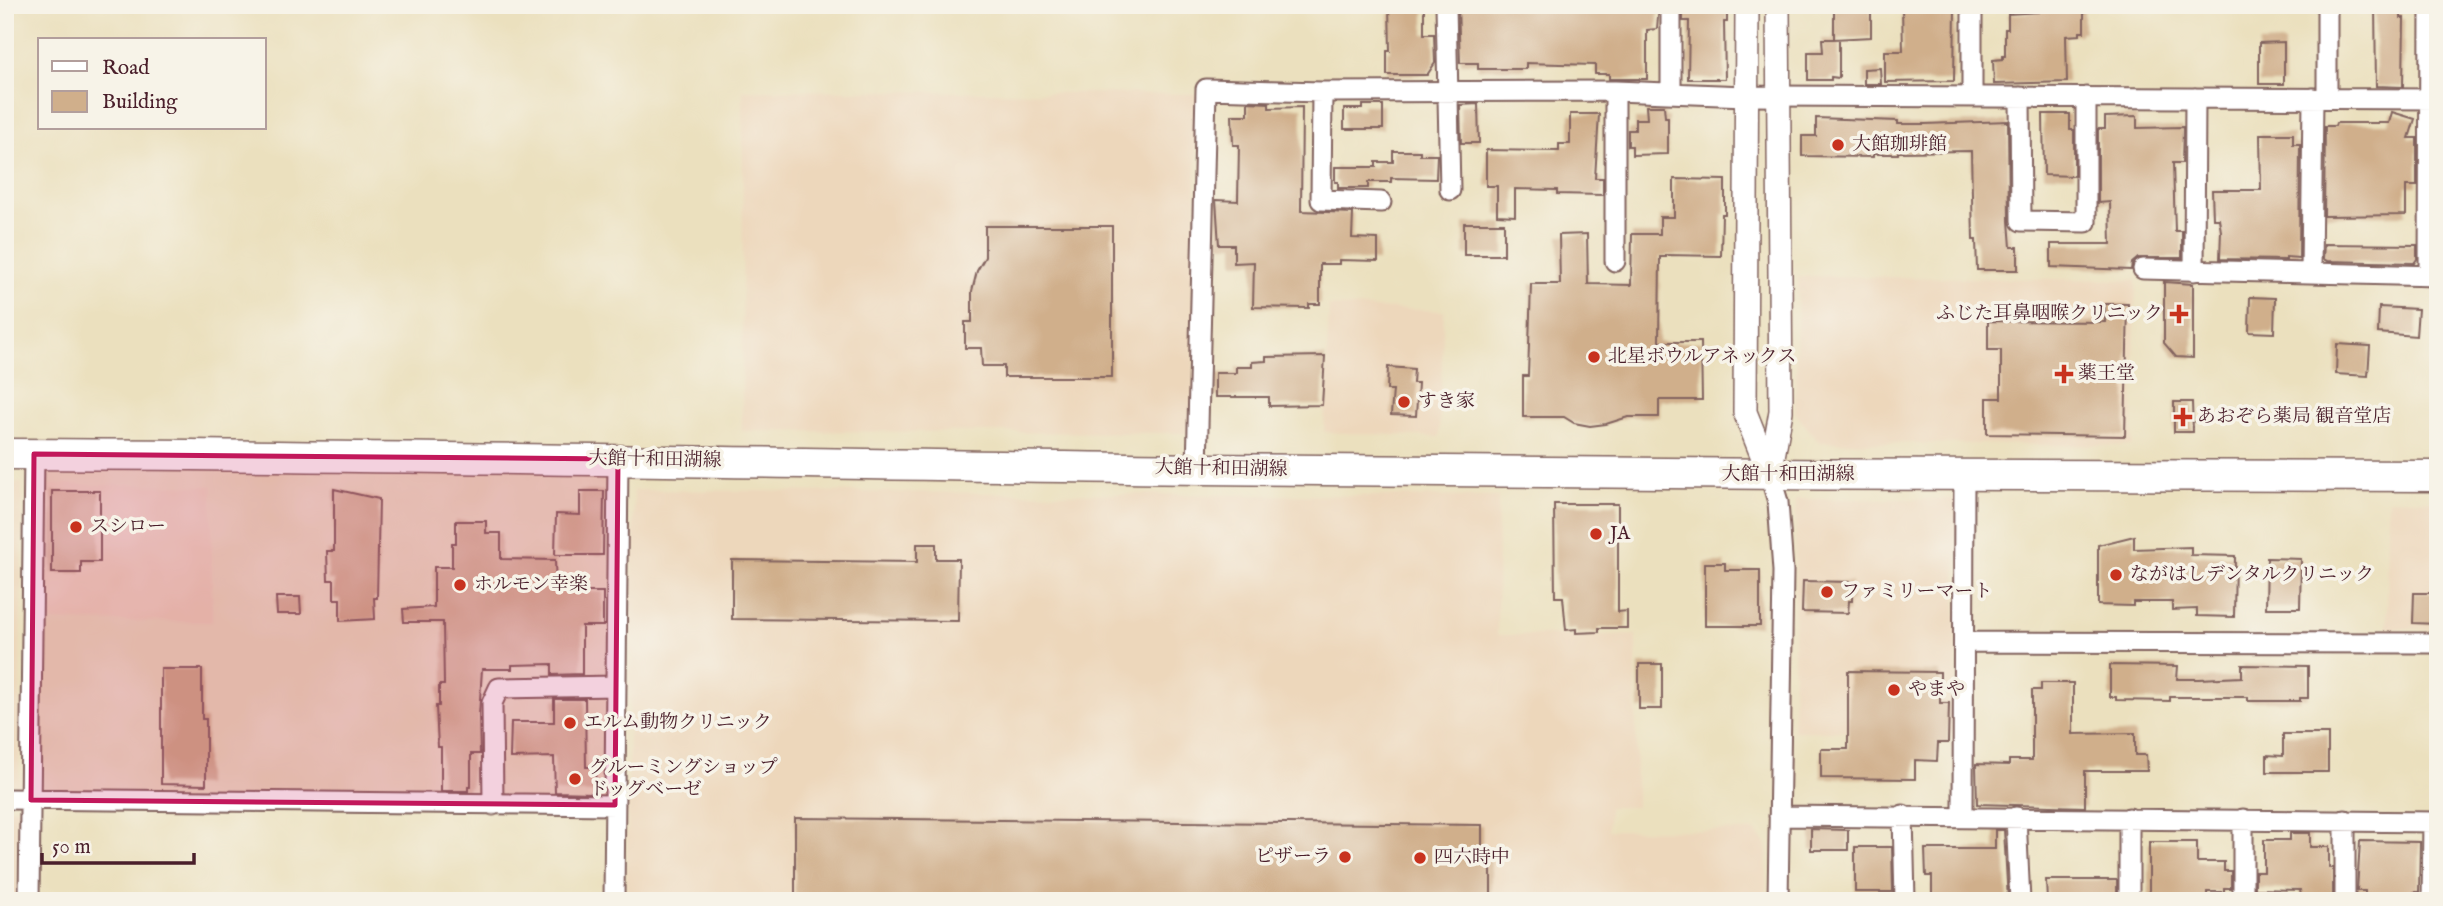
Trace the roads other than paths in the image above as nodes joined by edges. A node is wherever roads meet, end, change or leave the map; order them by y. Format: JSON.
{"nodes":[{"id":1,"x":1446,"y":5,"type":"edge"},
{"id":2,"x":1671,"y":5,"type":"edge"},
{"id":3,"x":1746,"y":5,"type":"edge"},
{"id":4,"x":1777,"y":5,"type":"edge"},
{"id":5,"x":1972,"y":5,"type":"edge"},
{"id":6,"x":2327,"y":5,"type":"edge"},
{"id":7,"x":2430,"y":5,"type":"edge"},
{"id":8,"x":1450,"y":91,"type":"junction"},
{"id":9,"x":1615,"y":91,"type":"junction"},
{"id":10,"x":1322,"y":92,"type":"junction"},
{"id":11,"x":1671,"y":93,"type":"junction"},
{"id":12,"x":1746,"y":96,"type":"junction"},
{"id":13,"x":1779,"y":96,"type":"junction"},
{"id":14,"x":1972,"y":97,"type":"junction"},
{"id":15,"x":2020,"y":97,"type":"junction"},
{"id":16,"x":2086,"y":97,"type":"junction"},
{"id":17,"x":2195,"y":98,"type":"junction"},
{"id":18,"x":2320,"y":98,"type":"junction"},
{"id":19,"x":2434,"y":99,"type":"edge"},
{"id":20,"x":1450,"y":190,"type":"dead end"},
{"id":21,"x":1381,"y":202,"type":"dead end"},
{"id":22,"x":1615,"y":261,"type":"dead end"},
{"id":23,"x":2143,"y":269,"type":"dead end"},
{"id":24,"x":2194,"y":271,"type":"junction"},
{"id":25,"x":2311,"y":273,"type":"junction"},
{"id":26,"x":2433,"y":276,"type":"edge"},
{"id":27,"x":20,"y":454,"type":"edge"},
{"id":28,"x":618,"y":459,"type":"junction"},
{"id":29,"x":1197,"y":469,"type":"junction"},
{"id":30,"x":1770,"y":475,"type":"junction"},
{"id":31,"x":1964,"y":475,"type":"junction"},
{"id":32,"x":2438,"y":475,"type":"edge"},
{"id":33,"x":1964,"y":642,"type":"junction"},
{"id":34,"x":2438,"y":643,"type":"edge"},
{"id":35,"x":616,"y":685,"type":"junction"},
{"id":36,"x":5,"y":799,"type":"edge"},
{"id":37,"x":31,"y":800,"type":"junction"},
{"id":38,"x":493,"y":805,"type":"junction"},
{"id":39,"x":615,"y":805,"type":"junction"},
{"id":40,"x":1903,"y":815,"type":"junction"},
{"id":41,"x":1779,"y":816,"type":"junction"},
{"id":42,"x":1964,"y":816,"type":"junction"},
{"id":43,"x":2016,"y":817,"type":"junction"},
{"id":44,"x":2129,"y":818,"type":"junction"},
{"id":45,"x":2243,"y":819,"type":"junction"},
{"id":46,"x":2345,"y":820,"type":"junction"},
{"id":47,"x":2435,"y":822,"type":"edge"},
{"id":48,"x":29,"y":901,"type":"edge"},
{"id":49,"x":614,"y":901,"type":"edge"},
{"id":50,"x":1778,"y":901,"type":"edge"},
{"id":51,"x":1905,"y":901,"type":"edge"},
{"id":52,"x":2020,"y":901,"type":"edge"},
{"id":53,"x":2129,"y":901,"type":"edge"},
{"id":54,"x":2243,"y":901,"type":"edge"},
{"id":55,"x":2345,"y":901,"type":"edge"},
{"id":56,"x":2432,"y":901,"type":"edge"}],
"edges":[{"from":1,"to":8,"type":"street"},
{"from":2,"to":11,"type":"street"},
{"from":3,"to":12,"type":"street"},
{"from":4,"to":13,"type":"street"},
{"from":5,"to":14,"type":"street"},
{"from":6,"to":18,"type":"street"},
{"from":7,"to":19,"type":"street"},
{"from":8,"to":9,"type":"street"},
{"from":8,"to":10,"type":"street"},
{"from":8,"to":20,"type":"street"},
{"from":9,"to":11,"type":"street"},
{"from":9,"to":22,"type":"street"},
{"from":10,"to":21,"type":"street"},
{"from":10,"to":29,"type":"street"},
{"from":11,"to":12,"type":"street"},
{"from":12,"to":13,"type":"street"},
{"from":12,"to":30,"type":"street"},
{"from":13,"to":14,"type":"street"},
{"from":13,"to":30,"type":"street"},
{"from":14,"to":15,"type":"street"},
{"from":15,"to":16,"type":"street"},
{"from":15,"to":16,"type":"street"},
{"from":16,"to":17,"type":"street"},
{"from":17,"to":18,"type":"street"},
{"from":17,"to":24,"type":"street"},
{"from":18,"to":19,"type":"street"},
{"from":18,"to":25,"type":"street"},
{"from":19,"to":26,"type":"street"},
{"from":23,"to":24,"type":"street"},
{"from":24,"to":25,"type":"street"},
{"from":25,"to":26,"type":"street"},
{"from":27,"to":28,"type":"main road","name":"大館十和田湖線"},
{"from":27,"to":37,"type":"street"},
{"from":28,"to":29,"type":"main road","name":"大館十和田湖線"},
{"from":28,"to":35,"type":"street"},
{"from":29,"to":30,"type":"main road","name":"大館十和田湖線"},
{"from":30,"to":31,"type":"main road","name":"大館十和田湖線"},
{"from":30,"to":41,"type":"street"},
{"from":31,"to":32,"type":"main road","name":"大館十和田湖線"},
{"from":31,"to":33,"type":"street"},
{"from":33,"to":34,"type":"street"},
{"from":33,"to":42,"type":"street"},
{"from":35,"to":38,"type":"street"},
{"from":35,"to":39,"type":"street"},
{"from":36,"to":37,"type":"street"},
{"from":37,"to":38,"type":"street"},
{"from":37,"to":48,"type":"street"},
{"from":38,"to":39,"type":"street"},
{"from":39,"to":49,"type":"street"},
{"from":40,"to":41,"type":"street"},
{"from":40,"to":42,"type":"street"},
{"from":40,"to":51,"type":"street"},
{"from":41,"to":50,"type":"street"},
{"from":42,"to":43,"type":"street"},
{"from":43,"to":44,"type":"street"},
{"from":43,"to":52,"type":"street"},
{"from":44,"to":45,"type":"street"},
{"from":44,"to":53,"type":"street"},
{"from":45,"to":46,"type":"street"},
{"from":45,"to":54,"type":"street"},
{"from":46,"to":47,"type":"street"},
{"from":46,"to":55,"type":"street"},
{"from":47,"to":56,"type":"street"}]}
